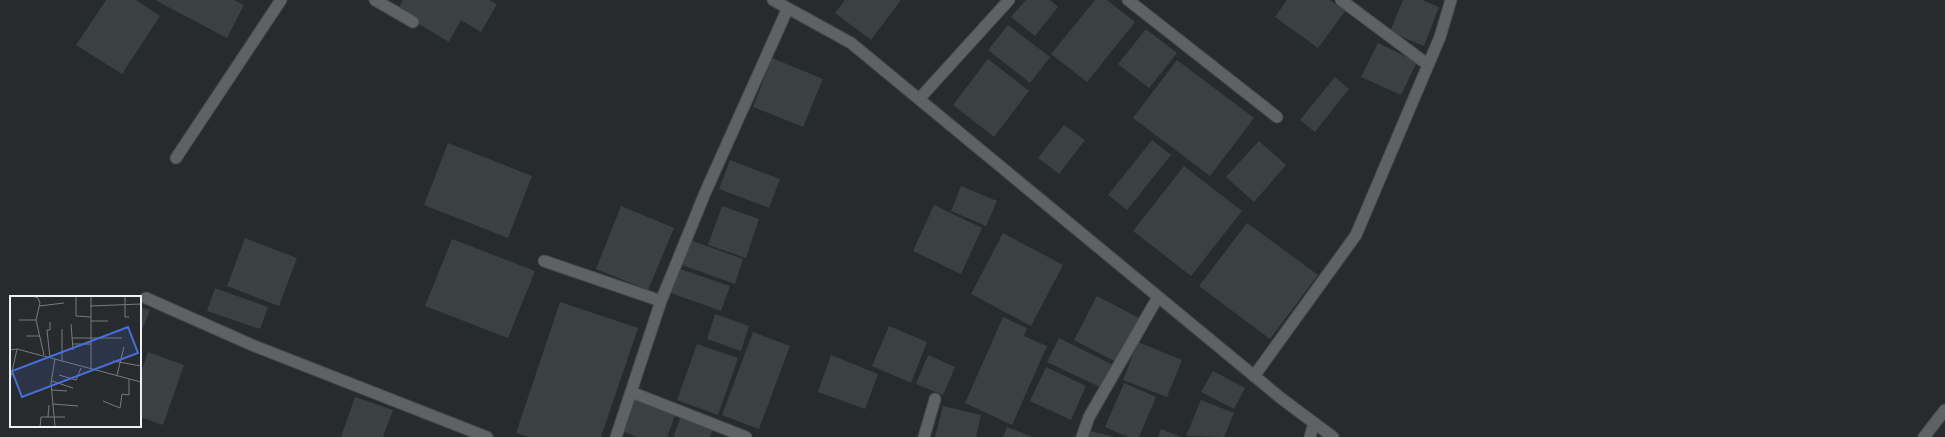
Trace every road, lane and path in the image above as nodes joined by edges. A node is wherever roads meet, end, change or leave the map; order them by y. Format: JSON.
{"nodes":[{"id":1,"x":281,"y":0,"type":"edge"},
{"id":2,"x":375,"y":0,"type":"edge"},
{"id":3,"x":773,"y":0,"type":"edge"},
{"id":4,"x":1009,"y":0,"type":"edge"},
{"id":5,"x":1128,"y":0,"type":"edge"},
{"id":6,"x":1341,"y":0,"type":"edge"},
{"id":7,"x":1451,"y":0,"type":"edge"},
{"id":8,"x":787,"y":10,"type":"junction"},
{"id":9,"x":413,"y":22,"type":"dead end"},
{"id":10,"x":1427,"y":64,"type":"junction"},
{"id":11,"x":919,"y":99,"type":"junction"},
{"id":12,"x":1276,"y":117,"type":"dead end"},
{"id":13,"x":176,"y":158,"type":"dead end"},
{"id":14,"x":544,"y":261,"type":"dead end"},
{"id":15,"x":146,"y":298,"type":"dead end"},
{"id":16,"x":1158,"y":298,"type":"junction"},
{"id":17,"x":661,"y":301,"type":"junction"},
{"id":18,"x":1254,"y":376,"type":"junction"},
{"id":19,"x":631,"y":392,"type":"junction"},
{"id":20,"x":935,"y":399,"type":"dead end"},
{"id":21,"x":1945,"y":410,"type":"edge"},
{"id":22,"x":1314,"y":423,"type":"junction"},
{"id":23,"x":487,"y":437,"type":"edge"},
{"id":24,"x":616,"y":437,"type":"edge"},
{"id":25,"x":746,"y":437,"type":"edge"},
{"id":26,"x":924,"y":437,"type":"edge"},
{"id":27,"x":1082,"y":437,"type":"edge"},
{"id":28,"x":1310,"y":437,"type":"edge"},
{"id":29,"x":1333,"y":437,"type":"edge"},
{"id":30,"x":1924,"y":437,"type":"edge"}],
"edges":[{"from":1,"to":13,"type":"street"},
{"from":2,"to":9,"type":"street"},
{"from":3,"to":8,"type":"street"},
{"from":4,"to":11,"type":"street"},
{"from":5,"to":12,"type":"street"},
{"from":6,"to":10,"type":"street"},
{"from":7,"to":10,"type":"street"},
{"from":8,"to":11,"type":"street"},
{"from":8,"to":17,"type":"street"},
{"from":10,"to":18,"type":"street"},
{"from":11,"to":16,"type":"street"},
{"from":14,"to":17,"type":"street"},
{"from":15,"to":23,"type":"street"},
{"from":16,"to":18,"type":"street"},
{"from":16,"to":27,"type":"street"},
{"from":17,"to":19,"type":"street"},
{"from":18,"to":22,"type":"street"},
{"from":19,"to":24,"type":"street"},
{"from":19,"to":25,"type":"street"},
{"from":20,"to":26,"type":"street"},
{"from":21,"to":30,"type":"street"},
{"from":22,"to":28,"type":"street"},
{"from":22,"to":29,"type":"street"}]}
